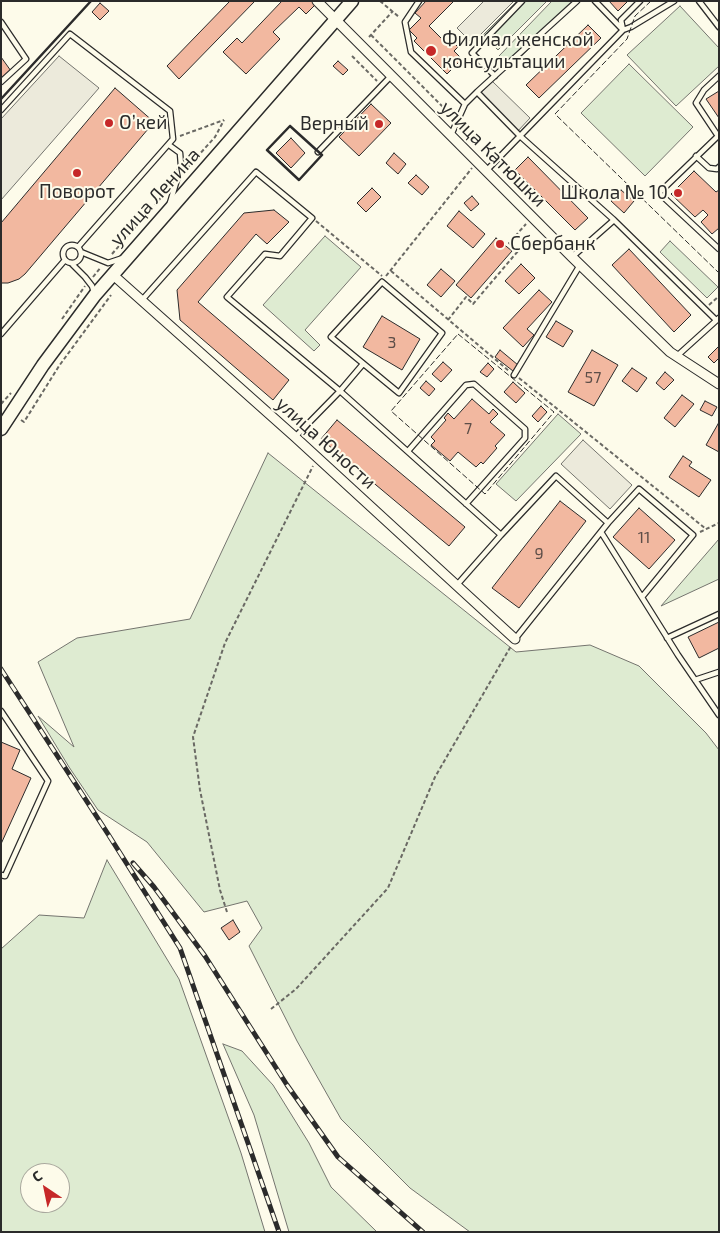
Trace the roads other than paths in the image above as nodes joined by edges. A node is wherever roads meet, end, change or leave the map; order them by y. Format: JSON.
{"nodes":[{"id":1,"x":317,"y":1,"type":"edge"},
{"id":2,"x":352,"y":1,"type":"edge"},
{"id":3,"x":420,"y":1,"type":"edge"},
{"id":4,"x":522,"y":1,"type":"edge"},
{"id":5,"x":577,"y":1,"type":"edge"},
{"id":6,"x":595,"y":1,"type":"edge"},
{"id":7,"x":640,"y":1,"type":"edge"},
{"id":8,"x":674,"y":1,"type":"edge"},
{"id":9,"x":699,"y":1,"type":"edge"},
{"id":10,"x":336,"y":20,"type":"junction"},
{"id":11,"x":1,"y":22,"type":"edge"},
{"id":12,"x":719,"y":27,"type":"edge"},
{"id":13,"x":623,"y":30,"type":"junction"},
{"id":14,"x":392,"y":76,"type":"junction"},
{"id":15,"x":494,"y":76,"type":"junction"},
{"id":16,"x":719,"y":76,"type":"edge"},
{"id":17,"x":1,"y":82,"type":"edge"},
{"id":18,"x":477,"y":92,"type":"junction"},
{"id":19,"x":464,"y":104,"type":"junction"},
{"id":20,"x":1,"y":110,"type":"edge"},
{"id":21,"x":450,"y":135,"type":"junction"},
{"id":22,"x":520,"y":136,"type":"junction"},
{"id":23,"x":718,"y":136,"type":"edge"},
{"id":24,"x":169,"y":145,"type":"junction"},
{"id":25,"x":318,"y":152,"type":"dead end"},
{"id":26,"x":696,"y":156,"type":"junction"},
{"id":27,"x":719,"y":167,"type":"edge"},
{"id":28,"x":486,"y":171,"type":"junction"},
{"id":29,"x":167,"y":214,"type":"junction"},
{"id":30,"x":614,"y":220,"type":"junction"},
{"id":31,"x":80,"y":249,"type":"junction"},
{"id":32,"x":719,"y":249,"type":"edge"},
{"id":33,"x":126,"y":257,"type":"junction"},
{"id":34,"x":572,"y":257,"type":"junction"},
{"id":35,"x":65,"y":260,"type":"junction"},
{"id":36,"x":70,"y":262,"type":"junction"},
{"id":37,"x":580,"y":265,"type":"junction"},
{"id":38,"x":117,"y":277,"type":"junction"},
{"id":39,"x":95,"y":295,"type":"junction"},
{"id":40,"x":142,"y":300,"type":"junction"},
{"id":41,"x":718,"y":319,"type":"edge"},
{"id":42,"x":1,"y":334,"type":"edge"},
{"id":43,"x":677,"y":356,"type":"junction"},
{"id":44,"x":363,"y":364,"type":"junction"},
{"id":45,"x":514,"y":375,"type":"road end"},
{"id":46,"x":719,"y":384,"type":"edge"},
{"id":47,"x":340,"y":391,"type":"junction"},
{"id":48,"x":1,"y":429,"type":"edge"},
{"id":49,"x":295,"y":437,"type":"junction"},
{"id":50,"x":408,"y":451,"type":"junction"},
{"id":51,"x":466,"y":504,"type":"junction"},
{"id":52,"x":608,"y":523,"type":"junction"},
{"id":53,"x":601,"y":532,"type":"junction"},
{"id":54,"x":501,"y":535,"type":"junction"},
{"id":55,"x":456,"y":586,"type":"junction"},
{"id":56,"x":642,"y":597,"type":"junction"},
{"id":57,"x":719,"y":614,"type":"edge"},
{"id":58,"x":667,"y":638,"type":"junction"},
{"id":59,"x":515,"y":639,"type":"joint"},
{"id":60,"x":719,"y":672,"type":"edge"},
{"id":61,"x":696,"y":680,"type":"junction"},
{"id":62,"x":1,"y":711,"type":"edge"},
{"id":63,"x":719,"y":714,"type":"edge"},
{"id":64,"x":1,"y":875,"type":"edge"}],
"edges":[{"from":1,"to":10,"type":"street","name":"улица Катюшки"},
{"from":2,"to":10,"type":"main road","name":"улица Ленина"},
{"from":3,"to":19,"type":"lane"},
{"from":4,"to":15,"type":"lane"},
{"from":5,"to":15,"type":"lane"},
{"from":6,"to":13,"type":"lane"},
{"from":7,"to":13,"type":"lane"},
{"from":8,"to":13,"type":"lane"},
{"from":9,"to":12,"type":"lane"},
{"from":10,"to":14,"type":"street","name":"улица Катюшки"},
{"from":10,"to":29,"type":"main road","name":"улица Ленина"},
{"from":11,"to":17,"type":"lane"},
{"from":13,"to":22,"type":"lane"},
{"from":14,"to":21,"type":"street","name":"улица Катюшки"},
{"from":14,"to":25,"type":"lane"},
{"from":15,"to":18,"type":"lane"},
{"from":16,"to":23,"type":"lane"},
{"from":18,"to":19,"type":"lane"},
{"from":18,"to":22,"type":"lane"},
{"from":19,"to":21,"type":"lane"},
{"from":20,"to":24,"type":"lane"},
{"from":21,"to":28,"type":"street","name":"улица Катюшки"},
{"from":22,"to":28,"type":"lane"},
{"from":22,"to":30,"type":"lane"},
{"from":23,"to":26,"type":"lane"},
{"from":24,"to":29,"type":"lane"},
{"from":24,"to":31,"type":"lane"},
{"from":26,"to":27,"type":"lane"},
{"from":26,"to":32,"type":"lane"},
{"from":28,"to":34,"type":"street","name":"улица Катюшки"},
{"from":29,"to":33,"type":"main road","name":"улица Ленина"},
{"from":30,"to":34,"type":"lane"},
{"from":30,"to":41,"type":"lane"},
{"from":31,"to":33,"type":"lane"},
{"from":31,"to":35,"type":"lane"},
{"from":31,"to":36,"type":"lane"},
{"from":33,"to":38,"type":"main road","name":"улица Ленина"},
{"from":34,"to":37,"type":"street","name":"улица Катюшки"},
{"from":35,"to":36,"type":"lane"},
{"from":35,"to":42,"type":"lane"},
{"from":36,"to":39,"type":"lane"},
{"from":37,"to":43,"type":"street","name":"улица Катюшки"},
{"from":37,"to":45,"type":"lane"},
{"from":38,"to":39,"type":"main road","name":"улица Ленина"},
{"from":38,"to":40,"type":"street","name":"улица Юности"},
{"from":39,"to":48,"type":"main road","name":"улица Ленина"},
{"from":40,"to":47,"type":"lane"},
{"from":40,"to":49,"type":"street","name":"улица Юности"},
{"from":41,"to":43,"type":"lane"},
{"from":43,"to":46,"type":"street","name":"улица Катюшки"},
{"from":44,"to":44,"type":"lane"},
{"from":44,"to":47,"type":"lane"},
{"from":47,"to":49,"type":"lane"},
{"from":47,"to":50,"type":"lane"},
{"from":49,"to":55,"type":"street","name":"улица Юности"},
{"from":50,"to":51,"type":"lane"},
{"from":50,"to":51,"type":"lane"},
{"from":51,"to":54,"type":"lane"},
{"from":52,"to":53,"type":"lane"},
{"from":52,"to":54,"type":"lane"},
{"from":52,"to":56,"type":"lane"},
{"from":53,"to":56,"type":"lane"},
{"from":53,"to":59,"type":"lane"},
{"from":54,"to":55,"type":"lane"},
{"from":55,"to":59,"type":"street","name":"улица Юности"},
{"from":56,"to":58,"type":"lane"},
{"from":57,"to":58,"type":"lane"},
{"from":58,"to":61,"type":"lane"},
{"from":60,"to":61,"type":"lane"},
{"from":61,"to":63,"type":"lane"},
{"from":62,"to":64,"type":"lane"}]}
